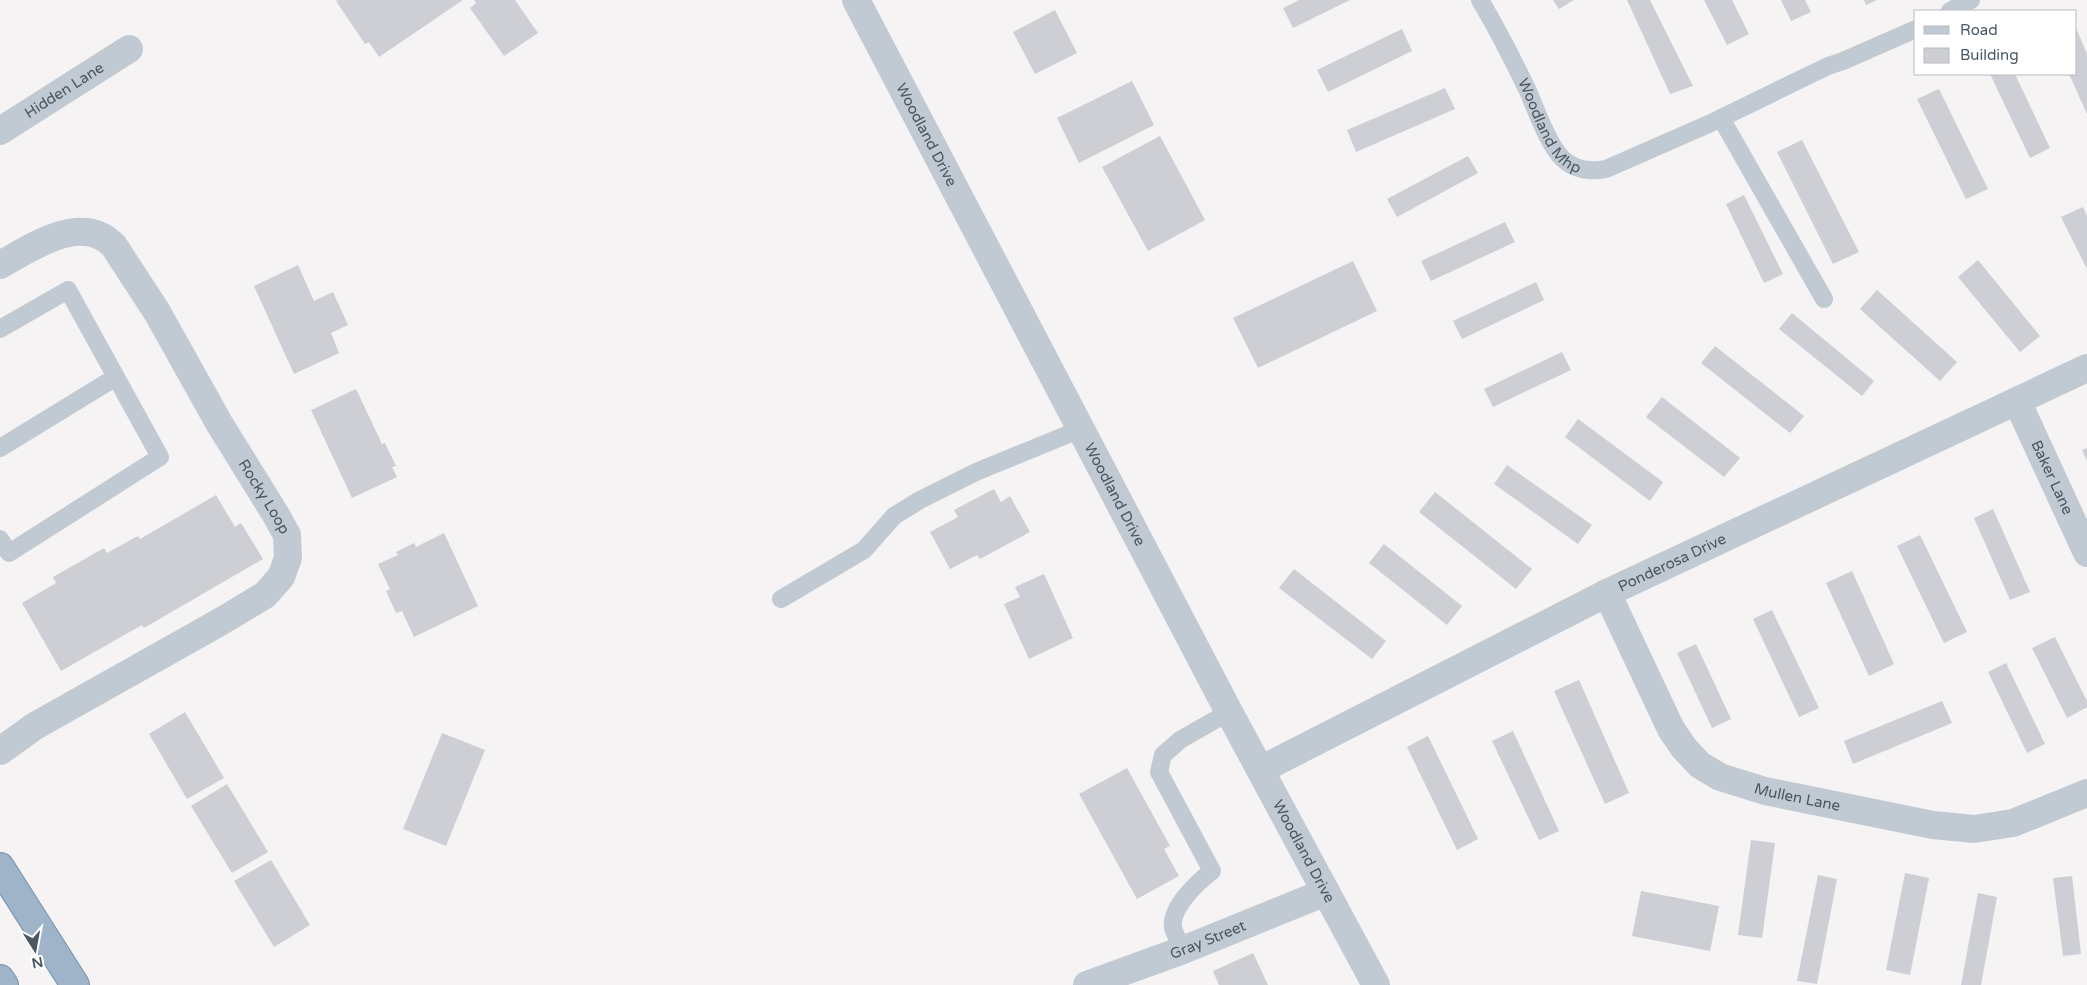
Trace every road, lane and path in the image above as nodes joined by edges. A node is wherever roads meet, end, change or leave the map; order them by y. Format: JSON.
{"nodes":[{"id":1,"x":856,"y":0,"type":"edge"},
{"id":2,"x":1480,"y":0,"type":"edge"},
{"id":3,"x":1972,"y":0,"type":"edge"},
{"id":4,"x":1952,"y":10,"type":"edge"},
{"id":5,"x":1914,"y":30,"type":"edge"},
{"id":6,"x":129,"y":49,"type":"dead end"},
{"id":7,"x":1721,"y":118,"type":"junction"},
{"id":8,"x":0,"y":131,"type":"edge"},
{"id":9,"x":0,"y":265,"type":"edge"},
{"id":10,"x":1824,"y":299,"type":"dead end"},
{"id":11,"x":0,"y":328,"type":"edge"},
{"id":12,"x":2087,"y":368,"type":"edge"},
{"id":13,"x":116,"y":377,"type":"junction"},
{"id":14,"x":2017,"y":401,"type":"junction"},
{"id":15,"x":1081,"y":429,"type":"junction"},
{"id":16,"x":0,"y":448,"type":"edge"},
{"id":17,"x":0,"y":539,"type":"edge"},
{"id":18,"x":2087,"y":553,"type":"edge"},
{"id":19,"x":1607,"y":593,"type":"junction"},
{"id":20,"x":781,"y":599,"type":"dead end"},
{"id":21,"x":1229,"y":712,"type":"junction"},
{"id":22,"x":0,"y":751,"type":"edge"},
{"id":23,"x":1262,"y":769,"type":"junction"},
{"id":24,"x":2087,"y":793,"type":"edge"},
{"id":25,"x":0,"y":867,"type":"edge"},
{"id":26,"x":1326,"y":892,"type":"junction"},
{"id":27,"x":1183,"y":950,"type":"junction"},
{"id":28,"x":0,"y":979,"type":"edge"},
{"id":29,"x":4,"y":985,"type":"edge"},
{"id":30,"x":75,"y":985,"type":"edge"},
{"id":31,"x":1087,"y":985,"type":"edge"},
{"id":32,"x":1376,"y":985,"type":"edge"}],
"edges":[{"from":1,"to":15,"type":"street","name":"Woodland Drive"},
{"from":2,"to":7,"type":"lane","name":"Woodland Mhp"},
{"from":3,"to":4,"type":"lane"},
{"from":5,"to":7,"type":"lane","name":"Woodland Mhp"},
{"from":6,"to":8,"type":"street","name":"Hidden Lane"},
{"from":7,"to":10,"type":"lane"},
{"from":9,"to":22,"type":"street","name":"Rocky Loop"},
{"from":11,"to":13,"type":"lane"},
{"from":12,"to":14,"type":"street","name":"Ponderosa Drive"},
{"from":13,"to":16,"type":"lane"},
{"from":13,"to":17,"type":"lane"},
{"from":14,"to":18,"type":"street","name":"Baker Lane"},
{"from":14,"to":19,"type":"street","name":"Ponderosa Drive"},
{"from":15,"to":20,"type":"lane"},
{"from":15,"to":21,"type":"street","name":"Woodland Drive"},
{"from":19,"to":23,"type":"street","name":"Ponderosa Drive"},
{"from":19,"to":24,"type":"street","name":"Mullen Lane"},
{"from":21,"to":23,"type":"street","name":"Woodland Drive"},
{"from":21,"to":27,"type":"lane"},
{"from":23,"to":26,"type":"street","name":"Woodland Drive"},
{"from":25,"to":30,"type":"highway"},
{"from":26,"to":27,"type":"street","name":"Gray Street"},
{"from":26,"to":32,"type":"street","name":"Woodland Drive"},
{"from":27,"to":31,"type":"street","name":"Gray Street"},
{"from":28,"to":29,"type":"highway"}]}
